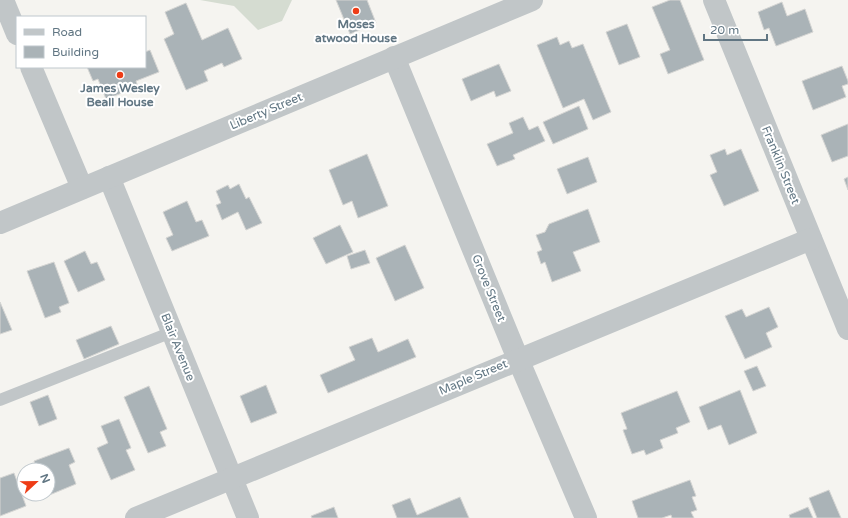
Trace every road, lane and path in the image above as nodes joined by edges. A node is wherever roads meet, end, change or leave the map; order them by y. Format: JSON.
{"nodes":[{"id":1,"x":3,"y":0,"type":"edge"},
{"id":2,"x":532,"y":0,"type":"edge"},
{"id":3,"x":714,"y":0,"type":"edge"},
{"id":4,"x":16,"y":32,"type":"edge"},
{"id":5,"x":394,"y":57,"type":"junction"},
{"id":6,"x":31,"y":68,"type":"edge"},
{"id":7,"x":109,"y":177,"type":"junction"},
{"id":8,"x":82,"y":188,"type":"junction"},
{"id":9,"x":0,"y":223,"type":"edge"},
{"id":10,"x":811,"y":239,"type":"junction"},
{"id":11,"x":848,"y":330,"type":"edge"},
{"id":12,"x":172,"y":332,"type":"junction"},
{"id":13,"x":518,"y":359,"type":"junction"},
{"id":14,"x":0,"y":400,"type":"edge"},
{"id":15,"x":232,"y":479,"type":"junction"},
{"id":16,"x":136,"y":518,"type":"edge"},
{"id":17,"x":248,"y":518,"type":"edge"},
{"id":18,"x":586,"y":518,"type":"edge"}],
"edges":[{"from":1,"to":4,"type":"street"},
{"from":2,"to":5,"type":"street","name":"Liberty Street"},
{"from":3,"to":10,"type":"street","name":"Franklin Street"},
{"from":5,"to":7,"type":"street","name":"Liberty Street"},
{"from":5,"to":13,"type":"street","name":"Grove Street"},
{"from":6,"to":8,"type":"street"},
{"from":7,"to":8,"type":"street","name":"Liberty Street"},
{"from":7,"to":12,"type":"street","name":"Blair Avenue"},
{"from":8,"to":9,"type":"street","name":"Liberty Street"},
{"from":10,"to":11,"type":"street","name":"Franklin Street"},
{"from":10,"to":13,"type":"street","name":"Maple Street"},
{"from":12,"to":14,"type":"lane"},
{"from":12,"to":15,"type":"street","name":"Blair Avenue"},
{"from":13,"to":15,"type":"street","name":"Maple Street"},
{"from":13,"to":18,"type":"street","name":"Grove Street"},
{"from":15,"to":16,"type":"street","name":"Maple Street"},
{"from":15,"to":17,"type":"street","name":"Blair Avenue"}]}
